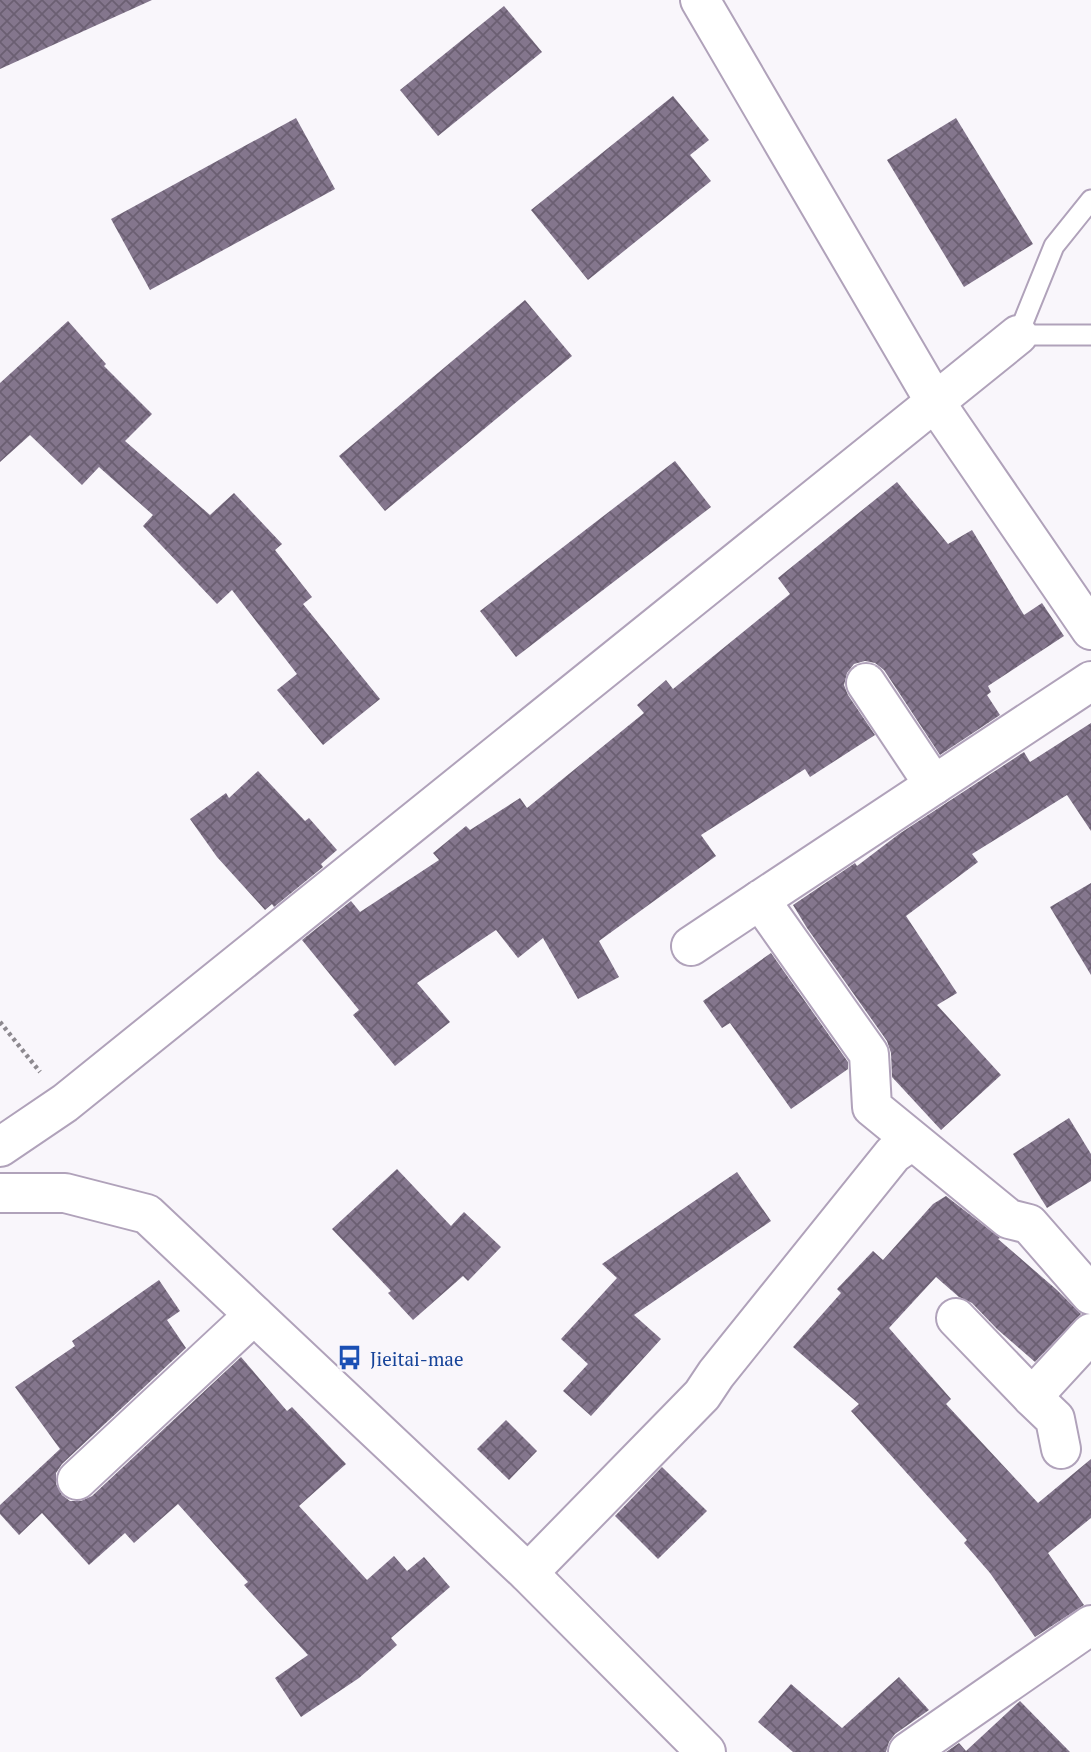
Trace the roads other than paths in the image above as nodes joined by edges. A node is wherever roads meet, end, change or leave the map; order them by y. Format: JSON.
{"nodes":[{"id":1,"x":700,"y":0,"type":"edge"},
{"id":2,"x":1091,"y":200,"type":"edge"},
{"id":3,"x":1018,"y":335,"type":"junction"},
{"id":4,"x":1091,"y":335,"type":"edge"},
{"id":5,"x":935,"y":402,"type":"junction"},
{"id":6,"x":1091,"y":630,"type":"edge"},
{"id":7,"x":1091,"y":681,"type":"edge"},
{"id":8,"x":866,"y":683,"type":"dead end"},
{"id":9,"x":934,"y":785,"type":"junction"},
{"id":10,"x":760,"y":901,"type":"junction"},
{"id":11,"x":691,"y":946,"type":"dead end"},
{"id":12,"x":912,"y":1141,"type":"junction"},
{"id":13,"x":0,"y":1147,"type":"edge"},
{"id":14,"x":0,"y":1193,"type":"edge"},
{"id":15,"x":1091,"y":1295,"type":"edge"},
{"id":16,"x":254,"y":1315,"type":"junction"},
{"id":17,"x":956,"y":1318,"type":"dead end"},
{"id":18,"x":1091,"y":1333,"type":"edge"},
{"id":19,"x":1032,"y":1397,"type":"junction"},
{"id":20,"x":1061,"y":1449,"type":"dead end"},
{"id":21,"x":77,"y":1480,"type":"dead end"},
{"id":22,"x":528,"y":1573,"type":"junction"},
{"id":23,"x":1091,"y":1625,"type":"edge"},
{"id":24,"x":706,"y":1752,"type":"edge"},
{"id":25,"x":908,"y":1752,"type":"edge"}],
"edges":[{"from":1,"to":5,"type":"street"},
{"from":2,"to":3,"type":"lane"},
{"from":3,"to":4,"type":"lane"},
{"from":3,"to":5,"type":"street"},
{"from":5,"to":6,"type":"street"},
{"from":5,"to":13,"type":"street"},
{"from":7,"to":9,"type":"street"},
{"from":8,"to":9,"type":"street"},
{"from":9,"to":10,"type":"street"},
{"from":10,"to":11,"type":"street"},
{"from":10,"to":12,"type":"street"},
{"from":12,"to":15,"type":"street"},
{"from":12,"to":22,"type":"street"},
{"from":14,"to":16,"type":"street"},
{"from":16,"to":21,"type":"street"},
{"from":16,"to":22,"type":"street"},
{"from":17,"to":19,"type":"street"},
{"from":18,"to":19,"type":"street"},
{"from":19,"to":20,"type":"street"},
{"from":22,"to":24,"type":"street"},
{"from":23,"to":25,"type":"street"}]}
